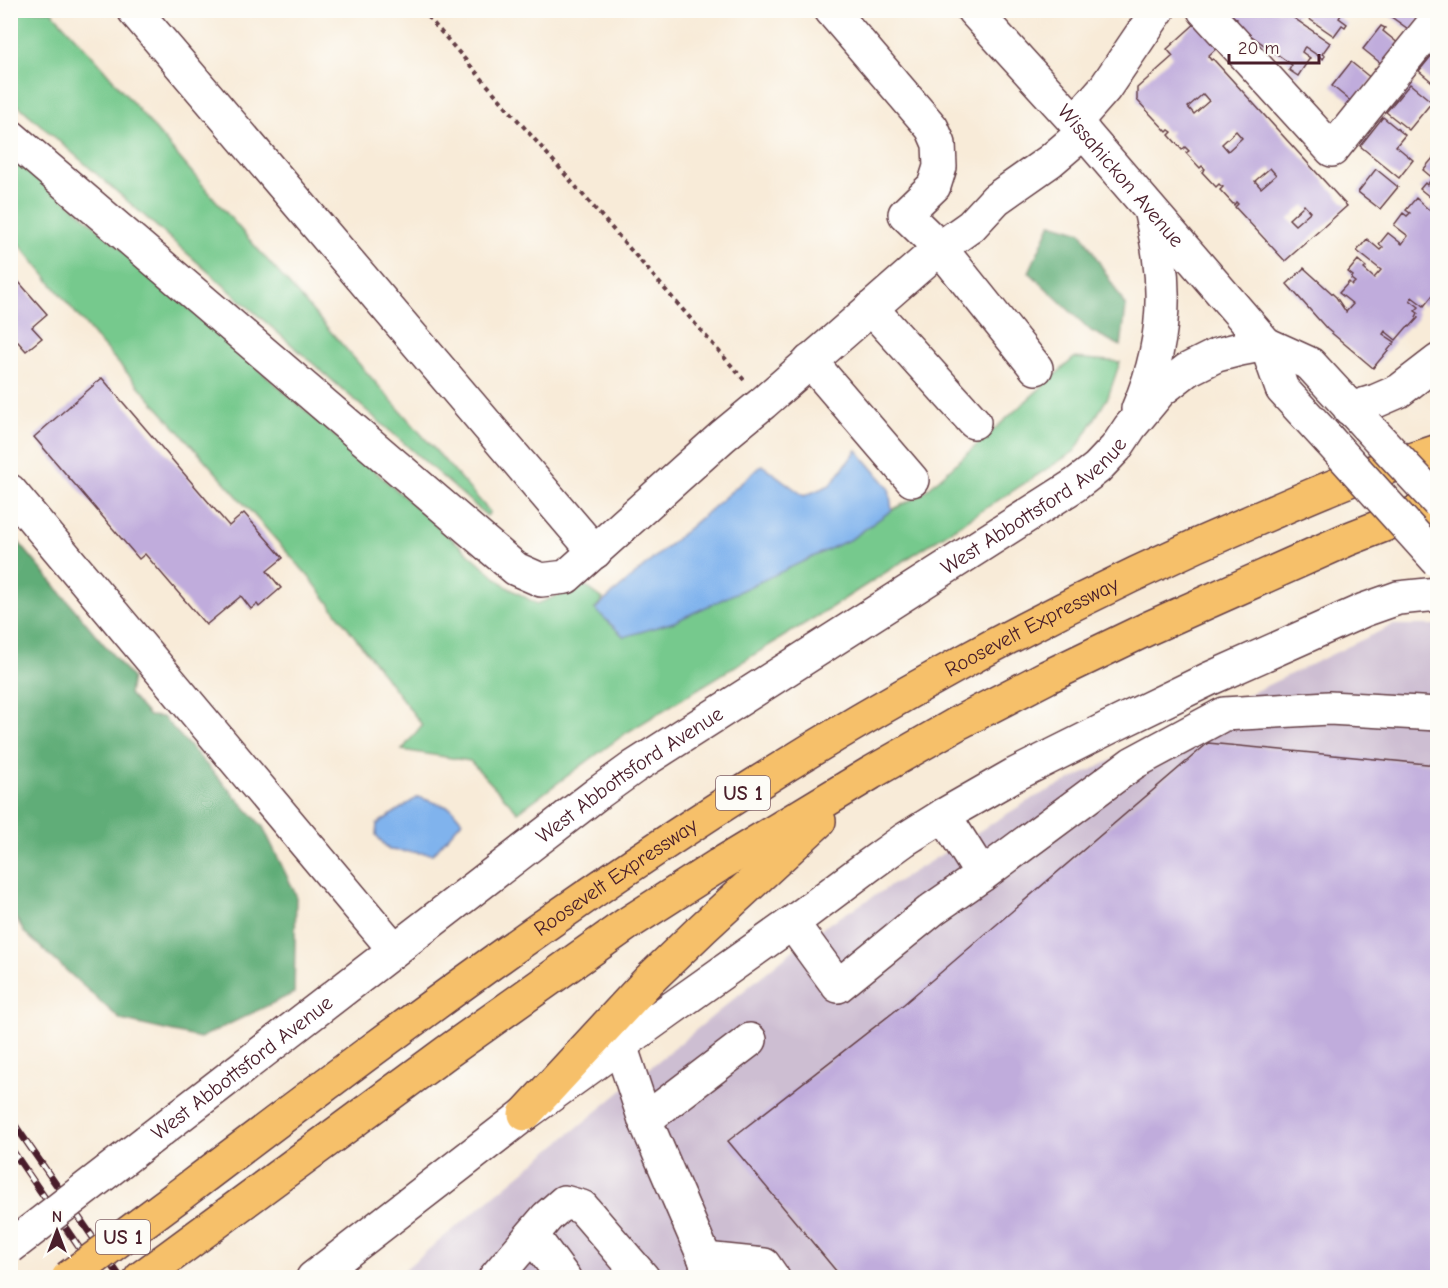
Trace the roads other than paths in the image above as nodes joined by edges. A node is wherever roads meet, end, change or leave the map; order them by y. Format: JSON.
{"nodes":[{"id":1,"x":134,"y":10,"type":"edge"},
{"id":2,"x":831,"y":10,"type":"edge"},
{"id":3,"x":973,"y":10,"type":"edge"},
{"id":4,"x":1158,"y":10,"type":"edge"},
{"id":5,"x":1204,"y":10,"type":"edge"},
{"id":6,"x":1437,"y":18,"type":"edge"},
{"id":7,"x":1079,"y":127,"type":"junction"},
{"id":8,"x":10,"y":136,"type":"edge"},
{"id":9,"x":1150,"y":209,"type":"junction"},
{"id":10,"x":939,"y":248,"type":"junction"},
{"id":11,"x":871,"y":308,"type":"junction"},
{"id":12,"x":1266,"y":344,"type":"junction"},
{"id":13,"x":810,"y":361,"type":"junction"},
{"id":14,"x":1437,"y":361,"type":"edge"},
{"id":15,"x":1036,"y":368,"type":"dead end"},
{"id":16,"x":1358,"y":417,"type":"junction"},
{"id":17,"x":974,"y":422,"type":"dead end"},
{"id":18,"x":1130,"y":427,"type":"junction"},
{"id":19,"x":1434,"y":450,"type":"edge"},
{"id":20,"x":912,"y":480,"type":"dead end"},
{"id":21,"x":10,"y":491,"type":"edge"},
{"id":22,"x":1437,"y":503,"type":"edge"},
{"id":23,"x":595,"y":552,"type":"junction"},
{"id":24,"x":1437,"y":561,"type":"edge"},
{"id":25,"x":1437,"y":594,"type":"edge"},
{"id":26,"x":1437,"y":714,"type":"edge"},
{"id":27,"x":871,"y":773,"type":"junction"},
{"id":28,"x":944,"y":815,"type":"junction"},
{"id":29,"x":982,"y":874,"type":"junction"},
{"id":30,"x":792,"y":923,"type":"junction"},
{"id":31,"x":394,"y":949,"type":"junction"},
{"id":32,"x":750,"y":1040,"type":"dead end"},
{"id":33,"x":620,"y":1045,"type":"junction"},
{"id":34,"x":525,"y":1114,"type":"junction"},
{"id":35,"x":645,"y":1120,"type":"junction"},
{"id":36,"x":532,"y":1235,"type":"junction"},
{"id":37,"x":10,"y":1246,"type":"edge"},
{"id":38,"x":708,"y":1268,"type":"edge"},
{"id":39,"x":68,"y":1278,"type":"edge"},
{"id":40,"x":141,"y":1278,"type":"edge"},
{"id":41,"x":313,"y":1278,"type":"edge"},
{"id":42,"x":495,"y":1278,"type":"edge"},
{"id":43,"x":564,"y":1278,"type":"edge"},
{"id":44,"x":643,"y":1278,"type":"edge"},
{"id":45,"x":773,"y":1278,"type":"edge"}],
"edges":[{"from":1,"to":23,"type":"street"},
{"from":2,"to":10,"type":"street"},
{"from":3,"to":7,"type":"street","name":"Wissahickon Avenue"},
{"from":4,"to":7,"type":"street"},
{"from":5,"to":6,"type":"street"},
{"from":7,"to":9,"type":"street","name":"Wissahickon Avenue"},
{"from":7,"to":10,"type":"street"},
{"from":8,"to":23,"type":"street"},
{"from":9,"to":12,"type":"street","name":"Wissahickon Avenue"},
{"from":9,"to":18,"type":"street"},
{"from":10,"to":11,"type":"street"},
{"from":10,"to":15,"type":"street"},
{"from":11,"to":13,"type":"street"},
{"from":11,"to":17,"type":"street"},
{"from":12,"to":16,"type":"street","name":"Wissahickon Avenue"},
{"from":12,"to":18,"type":"street","name":"West Abbottsford Avenue"},
{"from":12,"to":24,"type":"street","name":"Wissahickon Avenue","bridge":true},
{"from":13,"to":20,"type":"street"},
{"from":13,"to":23,"type":"street"},
{"from":14,"to":16,"type":"street"},
{"from":16,"to":22,"type":"street","name":"Wissahickon Avenue","bridge":true},
{"from":18,"to":31,"type":"street","name":"West Abbottsford Avenue"},
{"from":19,"to":39,"type":"highway","name":"Roosevelt Expressway","number":"US 1","bridge":true},
{"from":21,"to":31,"type":"street"},
{"from":22,"to":27,"type":"highway","number":"US 1"},
{"from":25,"to":28,"type":"street"},
{"from":26,"to":29,"type":"street"},
{"from":27,"to":34,"type":"highway"},
{"from":27,"to":40,"type":"highway","number":"US 1"},
{"from":28,"to":29,"type":"street"},
{"from":28,"to":30,"type":"street"},
{"from":29,"to":30,"type":"street"},
{"from":30,"to":33,"type":"street"},
{"from":31,"to":37,"type":"street","name":"West Abbottsford Avenue","bridge":true},
{"from":32,"to":35,"type":"street"},
{"from":33,"to":34,"type":"street"},
{"from":33,"to":35,"type":"street"},
{"from":34,"to":41,"type":"street"},
{"from":35,"to":38,"type":"street"},
{"from":36,"to":42,"type":"street"},
{"from":36,"to":43,"type":"street"},
{"from":36,"to":44,"type":"street"},
{"from":38,"to":45,"type":"street"}]}
